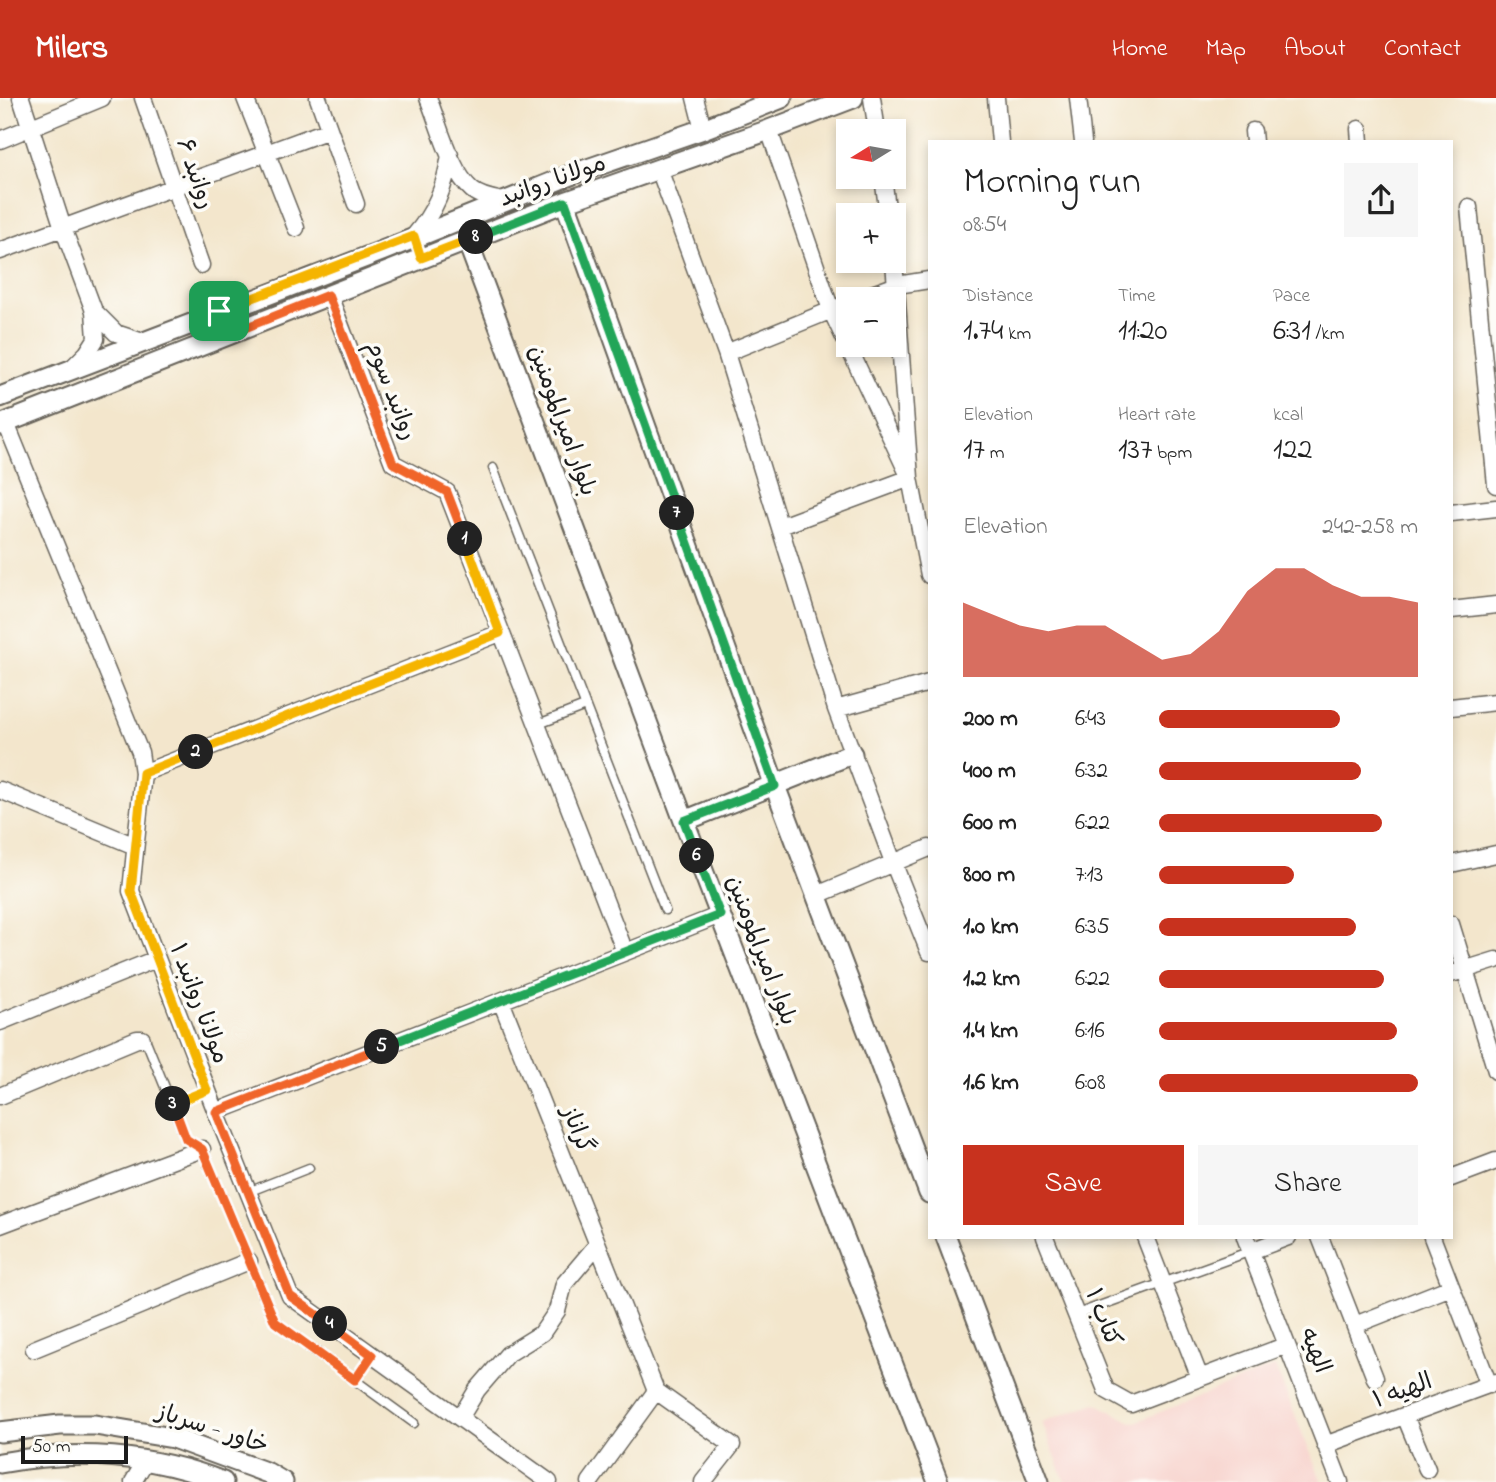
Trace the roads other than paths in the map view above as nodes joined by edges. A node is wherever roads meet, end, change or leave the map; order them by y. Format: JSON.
{"nodes":[{"id":1,"x":21,"y":98,"type":"edge"},
{"id":2,"x":102,"y":98,"type":"edge"},
{"id":3,"x":144,"y":98,"type":"edge"},
{"id":4,"x":246,"y":98,"type":"edge"},
{"id":5,"x":318,"y":98,"type":"edge"},
{"id":6,"x":428,"y":98,"type":"edge"},
{"id":7,"x":695,"y":98,"type":"edge"},
{"id":8,"x":782,"y":98,"type":"edge"},
{"id":9,"x":852,"y":98,"type":"edge"},
{"id":10,"x":872,"y":98,"type":"edge"},
{"id":11,"x":996,"y":98,"type":"edge"},
{"id":12,"x":1078,"y":98,"type":"edge"},
{"id":13,"x":875,"y":119,"type":"edge"},
{"id":14,"x":31,"y":128,"type":"junction"},
{"id":15,"x":704,"y":129,"type":"junction"},
{"id":16,"x":329,"y":130,"type":"junction"},
{"id":17,"x":769,"y":130,"type":"junction"},
{"id":18,"x":0,"y":140,"type":"edge"},
{"id":19,"x":1000,"y":140,"type":"edge"},
{"id":20,"x":1083,"y":140,"type":"edge"},
{"id":21,"x":267,"y":153,"type":"junction"},
{"id":22,"x":450,"y":155,"type":"junction"},
{"id":23,"x":659,"y":170,"type":"junction"},
{"id":24,"x":174,"y":187,"type":"junction"},
{"id":25,"x":503,"y":201,"type":"junction"},
{"id":26,"x":565,"y":202,"type":"junction"},
{"id":27,"x":356,"y":204,"type":"dead end"},
{"id":28,"x":1469,"y":207,"type":"dead end"},
{"id":29,"x":511,"y":223,"type":"junction"},
{"id":30,"x":63,"y":228,"type":"junction"},
{"id":31,"x":296,"y":228,"type":"dead end"},
{"id":32,"x":414,"y":236,"type":"junction"},
{"id":33,"x":467,"y":240,"type":"junction"},
{"id":34,"x":0,"y":251,"type":"edge"},
{"id":35,"x":421,"y":258,"type":"junction"},
{"id":36,"x":201,"y":265,"type":"dead end"},
{"id":37,"x":896,"y":273,"type":"edge"},
{"id":38,"x":928,"y":280,"type":"edge"},
{"id":39,"x":897,"y":285,"type":"junction"},
{"id":40,"x":891,"y":287,"type":"edge"},
{"id":41,"x":328,"y":295,"type":"junction"},
{"id":42,"x":836,"y":308,"type":"edge"},
{"id":43,"x":831,"y":310,"type":"junction"},
{"id":44,"x":94,"y":311,"type":"junction"},
{"id":45,"x":219,"y":311,"type":"junction"},
{"id":46,"x":227,"y":335,"type":"junction"},
{"id":47,"x":140,"y":341,"type":"junction"},
{"id":48,"x":726,"y":353,"type":"junction"},
{"id":49,"x":72,"y":368,"type":"junction"},
{"id":50,"x":0,"y":397,"type":"edge"},
{"id":51,"x":3,"y":424,"type":"edge"},
{"id":52,"x":494,"y":468,"type":"dead end"},
{"id":53,"x":910,"y":478,"type":"junction"},
{"id":54,"x":1496,"y":485,"type":"edge"},
{"id":55,"x":1496,"y":508,"type":"edge"},
{"id":56,"x":1453,"y":513,"type":"edge"},
{"id":57,"x":781,"y":526,"type":"junction"},
{"id":58,"x":928,"y":570,"type":"edge"},
{"id":59,"x":1496,"y":605,"type":"edge"},
{"id":60,"x":1453,"y":610,"type":"edge"},
{"id":61,"x":500,"y":633,"type":"junction"},
{"id":62,"x":928,"y":683,"type":"edge"},
{"id":63,"x":1496,"y":702,"type":"edge"},
{"id":64,"x":585,"y":706,"type":"junction"},
{"id":65,"x":1453,"y":707,"type":"edge"},
{"id":66,"x":836,"y":709,"type":"junction"},
{"id":67,"x":536,"y":725,"type":"junction"},
{"id":68,"x":852,"y":754,"type":"junction"},
{"id":69,"x":143,"y":773,"type":"junction"},
{"id":70,"x":775,"y":786,"type":"junction"},
{"id":71,"x":0,"y":790,"type":"edge"},
{"id":72,"x":684,"y":821,"type":"junction"},
{"id":73,"x":135,"y":846,"type":"junction"},
{"id":74,"x":928,"y":848,"type":"edge"},
{"id":75,"x":1496,"y":854,"type":"edge"},
{"id":76,"x":893,"y":862,"type":"junction"},
{"id":77,"x":1453,"y":864,"type":"edge"},
{"id":78,"x":817,"y":895,"type":"junction"},
{"id":79,"x":665,"y":910,"type":"dead end"},
{"id":80,"x":720,"y":915,"type":"junction"},
{"id":81,"x":1453,"y":938,"type":"edge"},
{"id":82,"x":928,"y":950,"type":"edge"},
{"id":83,"x":625,"y":952,"type":"junction"},
{"id":84,"x":156,"y":959,"type":"junction"},
{"id":85,"x":1496,"y":960,"type":"edge"},
{"id":86,"x":1458,"y":972,"type":"edge"},
{"id":87,"x":500,"y":1001,"type":"junction"},
{"id":88,"x":0,"y":1022,"type":"edge"},
{"id":89,"x":142,"y":1039,"type":"joint"},
{"id":90,"x":1496,"y":1071,"type":"edge"},
{"id":91,"x":207,"y":1090,"type":"junction"},
{"id":92,"x":0,"y":1096,"type":"edge"},
{"id":93,"x":172,"y":1105,"type":"junction"},
{"id":94,"x":216,"y":1112,"type":"junction"},
{"id":95,"x":202,"y":1149,"type":"junction"},
{"id":96,"x":1496,"y":1161,"type":"edge"},
{"id":97,"x":309,"y":1168,"type":"dead end"},
{"id":98,"x":925,"y":1170,"type":"edge"},
{"id":99,"x":1453,"y":1177,"type":"edge"},
{"id":100,"x":928,"y":1187,"type":"edge"},
{"id":101,"x":248,"y":1192,"type":"junction"},
{"id":102,"x":0,"y":1225,"type":"edge"},
{"id":103,"x":947,"y":1239,"type":"edge"},
{"id":104,"x":1046,"y":1239,"type":"edge"},
{"id":105,"x":1145,"y":1239,"type":"edge"},
{"id":106,"x":1277,"y":1239,"type":"edge"},
{"id":107,"x":1321,"y":1239,"type":"edge"},
{"id":108,"x":1433,"y":1239,"type":"edge"},
{"id":109,"x":1248,"y":1244,"type":"edge"},
{"id":110,"x":597,"y":1245,"type":"junction"},
{"id":111,"x":249,"y":1261,"type":"junction"},
{"id":112,"x":1162,"y":1282,"type":"junction"},
{"id":113,"x":1451,"y":1287,"type":"junction"},
{"id":114,"x":1077,"y":1314,"type":"junction"},
{"id":115,"x":1355,"y":1325,"type":"junction"},
{"id":116,"x":1287,"y":1345,"type":"junction"},
{"id":117,"x":34,"y":1349,"type":"dead end"},
{"id":118,"x":372,"y":1355,"type":"junction"},
{"id":119,"x":1200,"y":1378,"type":"junction"},
{"id":120,"x":1375,"y":1378,"type":"dead end"},
{"id":121,"x":355,"y":1380,"type":"junction"},
{"id":122,"x":1492,"y":1383,"type":"edge"},
{"id":123,"x":656,"y":1391,"type":"junction"},
{"id":124,"x":1405,"y":1416,"type":"junction"},
{"id":125,"x":460,"y":1418,"type":"junction"},
{"id":126,"x":414,"y":1423,"type":"dead end"},
{"id":127,"x":0,"y":1432,"type":"edge"},
{"id":128,"x":1325,"y":1444,"type":"junction"},
{"id":129,"x":146,"y":1460,"type":"junction"},
{"id":130,"x":0,"y":1463,"type":"edge"},
{"id":131,"x":1427,"y":1469,"type":"dead end"},
{"id":132,"x":133,"y":1482,"type":"edge"},
{"id":133,"x":223,"y":1482,"type":"edge"},
{"id":134,"x":282,"y":1482,"type":"edge"},
{"id":135,"x":550,"y":1482,"type":"edge"},
{"id":136,"x":590,"y":1482,"type":"edge"},
{"id":137,"x":703,"y":1482,"type":"edge"},
{"id":138,"x":938,"y":1482,"type":"edge"},
{"id":139,"x":1039,"y":1482,"type":"edge"},
{"id":140,"x":1340,"y":1482,"type":"edge"}],
"edges":[{"from":1,"to":14,"type":"street"},
{"from":2,"to":14,"type":"street"},
{"from":3,"to":24,"type":"street","name":"روانبد ۶"},
{"from":4,"to":21,"type":"street"},
{"from":5,"to":16,"type":"street"},
{"from":6,"to":22,"type":"street"},
{"from":7,"to":15,"type":"street"},
{"from":8,"to":15,"type":"street","name":"مولانا روانبد"},
{"from":9,"to":17,"type":"street","name":"مولانا روانبد"},
{"from":10,"to":13,"type":"street"},
{"from":11,"to":19,"type":"street"},
{"from":12,"to":20,"type":"street"},
{"from":14,"to":18,"type":"street"},
{"from":14,"to":30,"type":"street"},
{"from":15,"to":25,"type":"street","name":"مولانا روانبد"},
{"from":16,"to":21,"type":"street"},
{"from":16,"to":27,"type":"street"},
{"from":17,"to":23,"type":"street","name":"مولانا روانبد"},
{"from":17,"to":43,"type":"street"},
{"from":21,"to":24,"type":"street"},
{"from":21,"to":31,"type":"street"},
{"from":22,"to":25,"type":"street"},
{"from":22,"to":32,"type":"street"},
{"from":23,"to":26,"type":"street","name":"مولانا روانبد"},
{"from":23,"to":48,"type":"street"},
{"from":24,"to":30,"type":"street"},
{"from":24,"to":36,"type":"street","name":"روانبد ۶"},
{"from":25,"to":29,"type":"street"},
{"from":25,"to":32,"type":"street","name":"مولانا روانبد"},
{"from":26,"to":29,"type":"street","name":"مولانا روانبد"},
{"from":26,"to":70,"type":"street"},
{"from":28,"to":54,"type":"street"},
{"from":29,"to":33,"type":"street","name":"مولانا روانبد"},
{"from":30,"to":34,"type":"street"},
{"from":30,"to":44,"type":"street"},
{"from":32,"to":35,"type":"street"},
{"from":32,"to":45,"type":"street","name":"مولانا روانبد"},
{"from":33,"to":35,"type":"street","name":"مولانا روانبد"},
{"from":33,"to":72,"type":"street","name":"بلوار امیرالمومنین"},
{"from":35,"to":41,"type":"street","name":"مولانا روانبد"},
{"from":37,"to":39,"type":"street"},
{"from":38,"to":39,"type":"street"},
{"from":39,"to":40,"type":"street"},
{"from":39,"to":53,"type":"street"},
{"from":41,"to":46,"type":"street","name":"مولانا روانبد"},
{"from":41,"to":61,"type":"street","name":"روانبد سوم"},
{"from":42,"to":43,"type":"street"},
{"from":43,"to":48,"type":"street"},
{"from":43,"to":53,"type":"street"},
{"from":44,"to":47,"type":"street"},
{"from":44,"to":49,"type":"street"},
{"from":45,"to":46,"type":"street"},
{"from":45,"to":47,"type":"street","name":"مولانا روانبد"},
{"from":46,"to":51,"type":"street","name":"مولانا روانبد"},
{"from":47,"to":49,"type":"street","name":"مولانا روانبد"},
{"from":48,"to":57,"type":"street"},
{"from":49,"to":50,"type":"street","name":"مولانا روانبد"},
{"from":51,"to":69,"type":"street","name":"مولانا روانبد ۱"},
{"from":52,"to":64,"type":"lane"},
{"from":53,"to":57,"type":"street"},
{"from":53,"to":58,"type":"street"},
{"from":55,"to":56,"type":"street"},
{"from":57,"to":66,"type":"street"},
{"from":59,"to":60,"type":"street"},
{"from":61,"to":67,"type":"street","name":"روانبد سوم"},
{"from":61,"to":69,"type":"street"},
{"from":62,"to":66,"type":"street"},
{"from":63,"to":65,"type":"street"},
{"from":64,"to":67,"type":"lane"},
{"from":64,"to":79,"type":"lane"},
{"from":66,"to":68,"type":"street"},
{"from":67,"to":83,"type":"street","name":"روانبد سوم"},
{"from":68,"to":70,"type":"street"},
{"from":68,"to":76,"type":"street"},
{"from":69,"to":73,"type":"street","name":"مولانا روانبد ۱"},
{"from":70,"to":72,"type":"street"},
{"from":70,"to":78,"type":"street"},
{"from":71,"to":73,"type":"street"},
{"from":72,"to":80,"type":"street","name":"بلوار امیرالمومنین"},
{"from":73,"to":84,"type":"street","name":"مولانا روانبد ۱"},
{"from":74,"to":76,"type":"street"},
{"from":75,"to":77,"type":"street"},
{"from":76,"to":78,"type":"street"},
{"from":76,"to":82,"type":"street"},
{"from":78,"to":98,"type":"street"},
{"from":80,"to":83,"type":"street"},
{"from":80,"to":138,"type":"street","name":"بلوار امیرالمومنین"},
{"from":81,"to":86,"type":"street"},
{"from":83,"to":87,"type":"street"},
{"from":84,"to":88,"type":"street"},
{"from":84,"to":91,"type":"street","name":"مولانا روانبد ۱"},
{"from":85,"to":86,"type":"street"},
{"from":86,"to":90,"type":"street"},
{"from":87,"to":94,"type":"street"},
{"from":87,"to":110,"type":"street","name":"گراناز"},
{"from":89,"to":92,"type":"street"},
{"from":89,"to":93,"type":"lane"},
{"from":91,"to":93,"type":"lane"},
{"from":91,"to":94,"type":"street","name":"مولانا روانبد ۱"},
{"from":93,"to":95,"type":"lane"},
{"from":94,"to":101,"type":"street","name":"مولانا روانبد ۱"},
{"from":95,"to":102,"type":"street"},
{"from":95,"to":111,"type":"lane"},
{"from":96,"to":99,"type":"street"},
{"from":97,"to":101,"type":"lane"},
{"from":98,"to":100,"type":"street"},
{"from":101,"to":118,"type":"street","name":"مولانا روانبد ۱"},
{"from":103,"to":139,"type":"street"},
{"from":104,"to":114,"type":"street","name":"کتاب ۱"},
{"from":105,"to":112,"type":"street"},
{"from":106,"to":109,"type":"street"},
{"from":107,"to":115,"type":"street"},
{"from":108,"to":113,"type":"street"},
{"from":109,"to":112,"type":"lane"},
{"from":109,"to":116,"type":"street","name":"الهیه"},
{"from":110,"to":123,"type":"street","name":"گراناز"},
{"from":110,"to":125,"type":"street"},
{"from":111,"to":117,"type":"street"},
{"from":111,"to":121,"type":"lane"},
{"from":112,"to":114,"type":"lane"},
{"from":112,"to":119,"type":"street"},
{"from":113,"to":115,"type":"street"},
{"from":113,"to":122,"type":"street"},
{"from":114,"to":119,"type":"street","name":"کتاب ۱"},
{"from":115,"to":120,"type":"street"},
{"from":116,"to":119,"type":"street"},
{"from":116,"to":128,"type":"street","name":"الهیه"},
{"from":118,"to":121,"type":"lane"},
{"from":118,"to":125,"type":"street","name":"مولانا روانبد ۱"},
{"from":121,"to":126,"type":"lane"},
{"from":122,"to":124,"type":"street","name":"الهیه ۱"},
{"from":123,"to":136,"type":"street"},
{"from":123,"to":137,"type":"street"},
{"from":124,"to":128,"type":"street","name":"الهیه ۱"},
{"from":124,"to":131,"type":"street"},
{"from":125,"to":135,"type":"street","name":"مولانا روانبد ۱"},
{"from":127,"to":134,"type":"street","name":"خاور - سرباز"},
{"from":128,"to":140,"type":"street","name":"الهیه"},
{"from":129,"to":130,"type":"street","name":"خاور - سرباز"},
{"from":129,"to":132,"type":"street"},
{"from":129,"to":133,"type":"street","name":"خاور - سرباز"}]}
